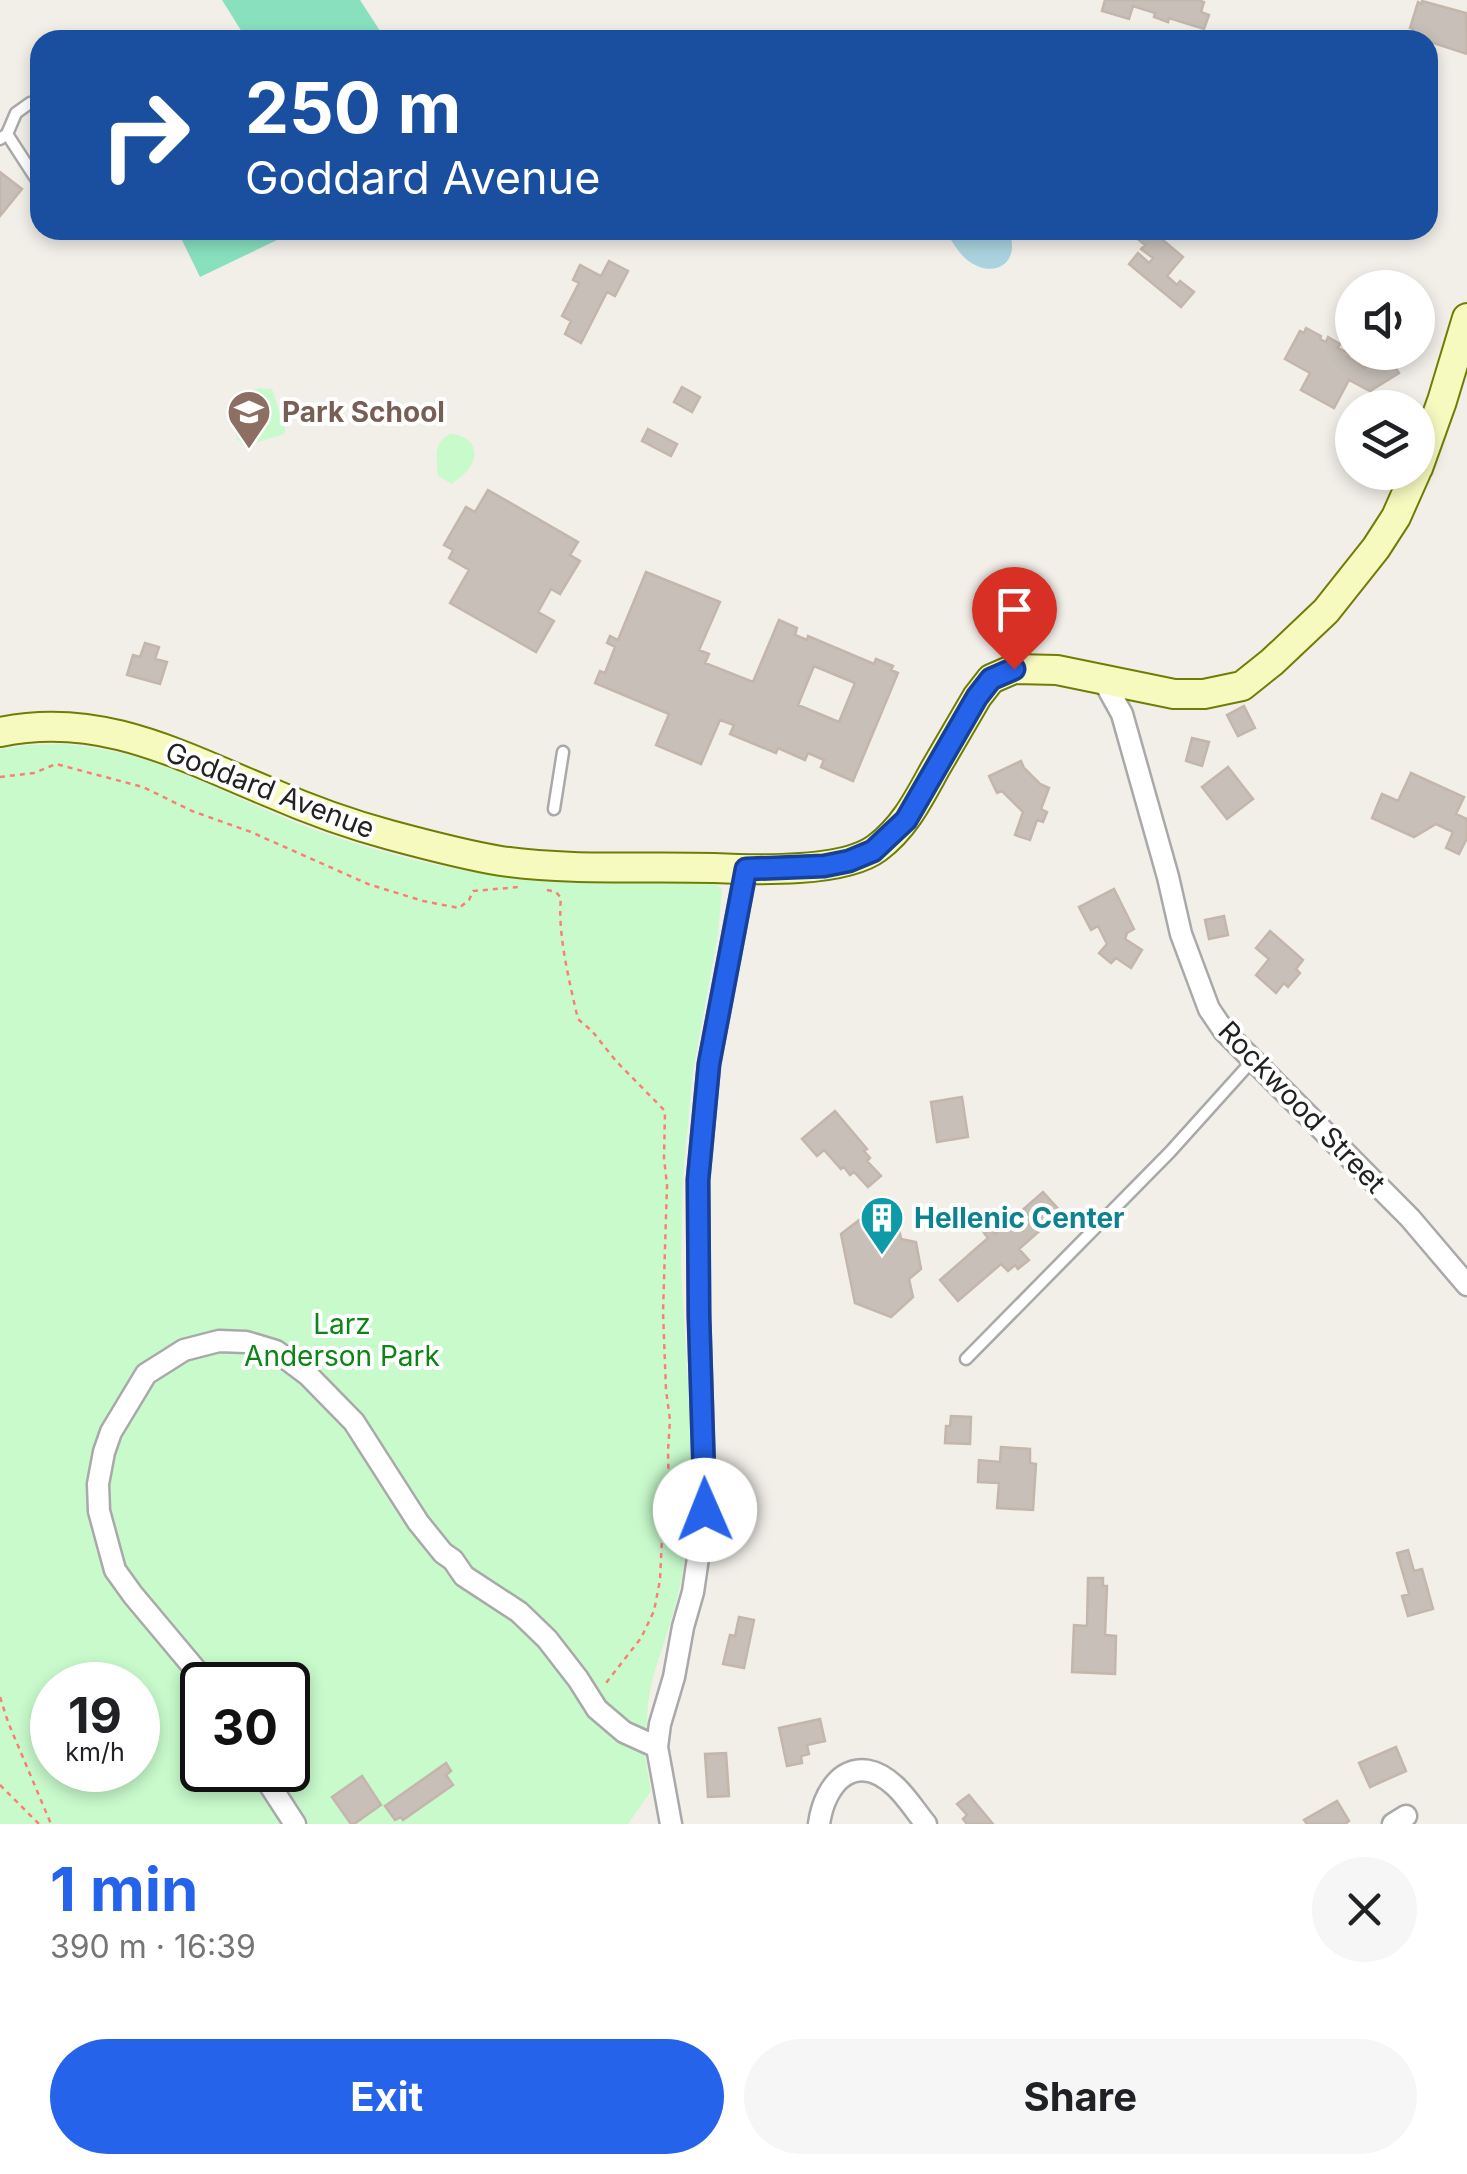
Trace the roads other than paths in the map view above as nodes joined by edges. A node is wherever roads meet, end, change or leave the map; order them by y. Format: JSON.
{"nodes":[{"id":1,"x":30,"y":103,"type":"edge"},
{"id":2,"x":4,"y":136,"type":"edge"},
{"id":3,"x":30,"y":171,"type":"edge"},
{"id":4,"x":1467,"y":318,"type":"edge"},
{"id":5,"x":1435,"y":420,"type":"edge"},
{"id":6,"x":1407,"y":490,"type":"edge"},
{"id":7,"x":1102,"y":678,"type":"junction"},
{"id":8,"x":0,"y":732,"type":"edge"},
{"id":9,"x":563,"y":752,"type":"dead end"},
{"id":10,"x":554,"y":809,"type":"dead end"},
{"id":11,"x":746,"y":869,"type":"junction"},
{"id":12,"x":1252,"y":1060,"type":"junction"},
{"id":13,"x":1467,"y":1285,"type":"edge"},
{"id":14,"x":966,"y":1359,"type":"dead end"},
{"id":15,"x":189,"y":1662,"type":"edge"},
{"id":16,"x":657,"y":1746,"type":"junction"},
{"id":17,"x":274,"y":1792,"type":"edge"},
{"id":18,"x":294,"y":1824,"type":"edge"},
{"id":19,"x":671,"y":1824,"type":"edge"},
{"id":20,"x":819,"y":1824,"type":"edge"},
{"id":21,"x":926,"y":1824,"type":"edge"}],
"edges":[{"from":1,"to":2,"type":"lane"},
{"from":2,"to":3,"type":"lane"},
{"from":4,"to":5,"type":"main road","name":"Goddard Avenue"},
{"from":6,"to":7,"type":"main road","name":"Goddard Avenue"},
{"from":7,"to":11,"type":"main road","name":"Goddard Avenue"},
{"from":7,"to":12,"type":"street","name":"Rockwood Street"},
{"from":8,"to":11,"type":"main road","name":"Goddard Avenue"},
{"from":9,"to":10,"type":"lane"},
{"from":11,"to":16,"type":"street"},
{"from":12,"to":13,"type":"street","name":"Rockwood Street"},
{"from":12,"to":14,"type":"lane"},
{"from":15,"to":16,"type":"street"},
{"from":16,"to":19,"type":"street"},
{"from":17,"to":18,"type":"street"},
{"from":20,"to":21,"type":"street"}]}
